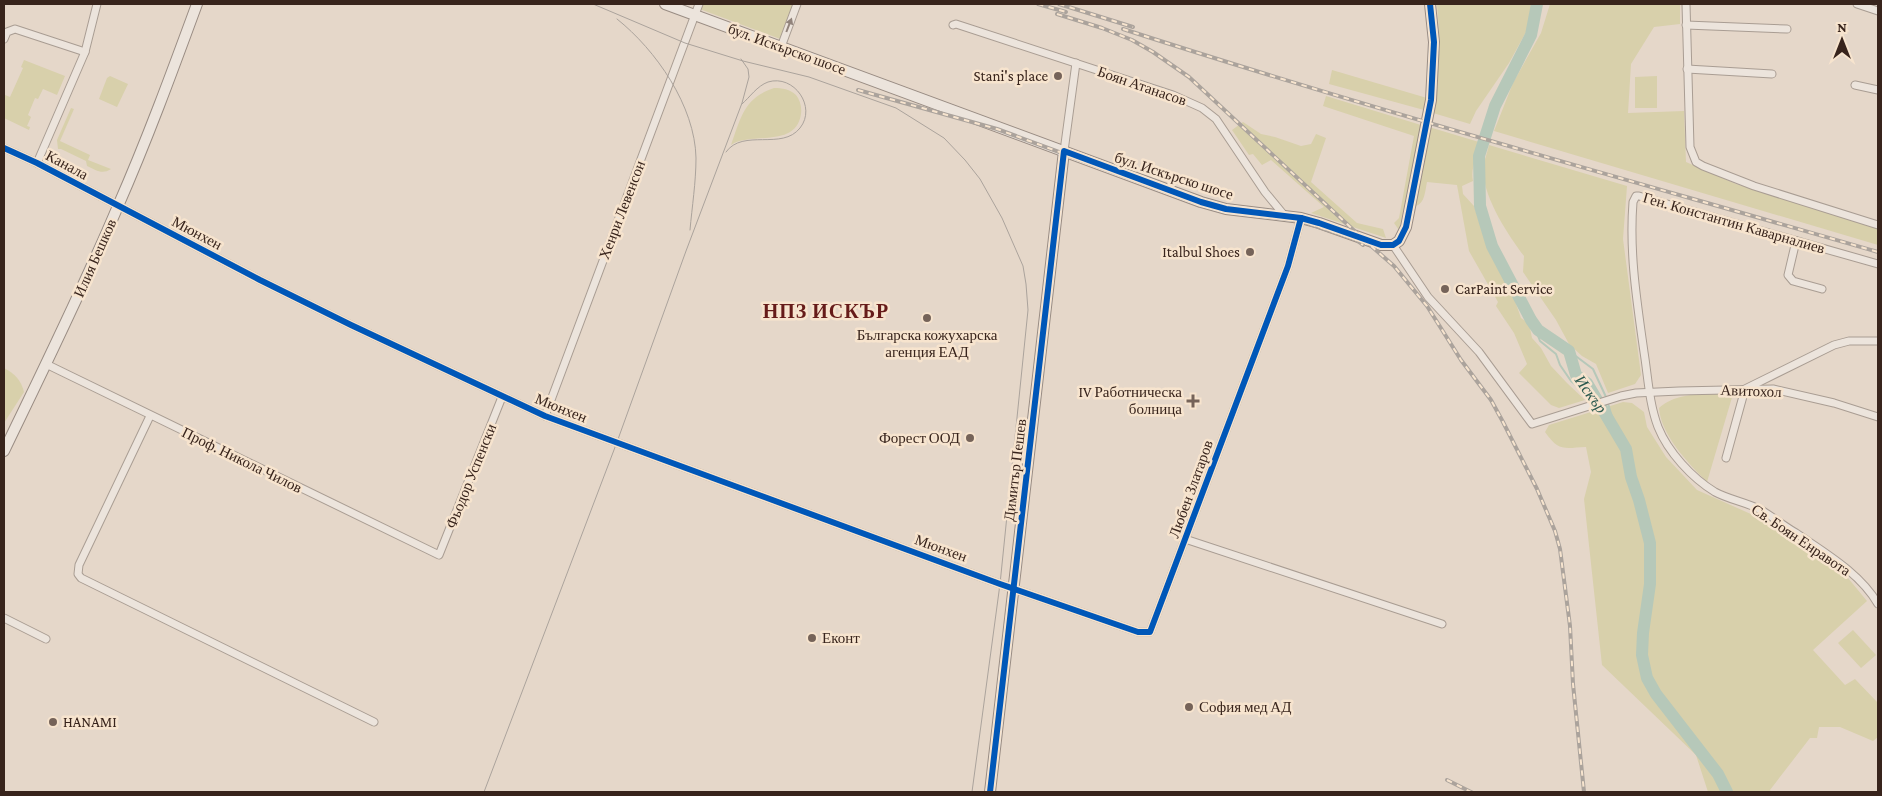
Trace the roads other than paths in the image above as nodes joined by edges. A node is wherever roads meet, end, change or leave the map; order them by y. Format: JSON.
{"nodes":[{"id":1,"x":97,"y":4,"type":"edge"},
{"id":2,"x":197,"y":4,"type":"edge"},
{"id":3,"x":665,"y":4,"type":"edge"},
{"id":4,"x":699,"y":4,"type":"edge"},
{"id":5,"x":797,"y":4,"type":"edge"},
{"id":6,"x":1430,"y":4,"type":"edge"},
{"id":7,"x":1686,"y":4,"type":"edge"},
{"id":8,"x":1858,"y":4,"type":"edge"},
{"id":9,"x":1878,"y":11,"type":"edge"},
{"id":10,"x":695,"y":15,"type":"junction"},
{"id":11,"x":952,"y":24,"type":"dead end"},
{"id":12,"x":1686,"y":26,"type":"junction"},
{"id":13,"x":1787,"y":29,"type":"dead end"},
{"id":14,"x":4,"y":39,"type":"edge"},
{"id":15,"x":781,"y":47,"type":"junction"},
{"id":16,"x":85,"y":52,"type":"junction"},
{"id":17,"x":1076,"y":63,"type":"junction"},
{"id":18,"x":1687,"y":69,"type":"junction"},
{"id":19,"x":1772,"y":74,"type":"dead end"},
{"id":20,"x":1855,"y":85,"type":"dead end"},
{"id":21,"x":1878,"y":90,"type":"edge"},
{"id":22,"x":4,"y":148,"type":"edge"},
{"id":23,"x":1064,"y":151,"type":"junction"},
{"id":24,"x":37,"y":162,"type":"junction"},
{"id":25,"x":118,"y":206,"type":"junction"},
{"id":26,"x":1284,"y":215,"type":"junction"},
{"id":27,"x":1300,"y":218,"type":"junction"},
{"id":28,"x":1878,"y":225,"type":"edge"},
{"id":29,"x":1796,"y":241,"type":"junction"},
{"id":30,"x":1394,"y":244,"type":"junction"},
{"id":31,"x":1878,"y":264,"type":"edge"},
{"id":32,"x":1822,"y":289,"type":"dead end"},
{"id":33,"x":1878,"y":341,"type":"edge"},
{"id":34,"x":46,"y":364,"type":"junction"},
{"id":35,"x":1745,"y":389,"type":"junction"},
{"id":36,"x":1650,"y":392,"type":"junction"},
{"id":37,"x":502,"y":396,"type":"junction"},
{"id":38,"x":150,"y":416,"type":"junction"},
{"id":39,"x":545,"y":416,"type":"junction"},
{"id":40,"x":1878,"y":417,"type":"edge"},
{"id":41,"x":4,"y":451,"type":"edge"},
{"id":42,"x":1726,"y":458,"type":"dead end"},
{"id":43,"x":1185,"y":539,"type":"junction"},
{"id":44,"x":439,"y":555,"type":"joint"},
{"id":45,"x":1014,"y":589,"type":"junction"},
{"id":46,"x":1878,"y":604,"type":"edge"},
{"id":47,"x":4,"y":618,"type":"edge"},
{"id":48,"x":1442,"y":624,"type":"dead end"},
{"id":49,"x":46,"y":639,"type":"dead end"},
{"id":50,"x":374,"y":722,"type":"dead end"},
{"id":51,"x":990,"y":792,"type":"edge"}],
"edges":[{"from":1,"to":16,"type":"street"},
{"from":2,"to":25,"type":"street","name":"Илия Бешков"},
{"from":3,"to":10,"type":"street","name":"бул. Искърско шосе"},
{"from":4,"to":10,"type":"street","name":"Хенри Левенсон"},
{"from":15,"to":5,"type":"street","one_way":true},
{"from":6,"to":30,"type":"street"},
{"from":7,"to":12,"type":"street"},
{"from":8,"to":9,"type":"street"},
{"from":10,"to":15,"type":"street","name":"бул. Искърско шосе"},
{"from":10,"to":39,"type":"street","name":"Хенри Левенсон"},
{"from":11,"to":17,"type":"street","name":"Боян Атанасов"},
{"from":12,"to":13,"type":"street"},
{"from":12,"to":18,"type":"street"},
{"from":14,"to":16,"type":"street"},
{"from":15,"to":23,"type":"street","name":"бул. Искърско шосе"},
{"from":16,"to":24,"type":"street"},
{"from":17,"to":23,"type":"street","name":"Димитър Пешев"},
{"from":17,"to":26,"type":"street","name":"Боян Атанасов"},
{"from":18,"to":19,"type":"street"},
{"from":18,"to":28,"type":"street"},
{"from":20,"to":21,"type":"street"},
{"from":22,"to":24,"type":"street","name":"Канала"},
{"from":23,"to":26,"type":"street","name":"бул. Искърско шосе"},
{"from":23,"to":45,"type":"street","name":"Димитър Пешев"},
{"from":24,"to":25,"type":"street","name":"Канала"},
{"from":25,"to":34,"type":"street","name":"Илия Бешков"},
{"from":25,"to":37,"type":"street","name":"Мюнхен"},
{"from":26,"to":27,"type":"street","name":"бул. Искърско шосе"},
{"from":27,"to":30,"type":"street","name":"бул. Искърско шосе"},
{"from":27,"to":43,"type":"street","name":"Любен Златаров"},
{"from":29,"to":31,"type":"street","name":"Ген. Константин Каварналиев"},
{"from":29,"to":32,"type":"street"},
{"from":29,"to":36,"type":"street","name":"Ген. Константин Каварналиев"},
{"from":30,"to":36,"type":"street","name":"Авитохол"},
{"from":33,"to":35,"type":"street"},
{"from":34,"to":38,"type":"street","name":"Проф. Никола Чилов"},
{"from":34,"to":41,"type":"street","name":"Илия Бешков"},
{"from":35,"to":36,"type":"street","name":"Авитохол"},
{"from":35,"to":40,"type":"street","name":"Авитохол"},
{"from":35,"to":42,"type":"street"},
{"from":36,"to":46,"type":"street","name":"Св. Боян Енравота"},
{"from":37,"to":39,"type":"street","name":"Мюнхен"},
{"from":37,"to":44,"type":"street","name":"Фьодор Успенски"},
{"from":38,"to":44,"type":"street","name":"Проф. Никола Чилов"},
{"from":38,"to":50,"type":"street"},
{"from":39,"to":45,"type":"street","name":"Мюнхен"},
{"from":43,"to":45,"type":"street","name":"Любен Златаров"},
{"from":43,"to":48,"type":"street"},
{"from":45,"to":51,"type":"street","name":"Димитър Пешев"},
{"from":47,"to":49,"type":"street"}]}
